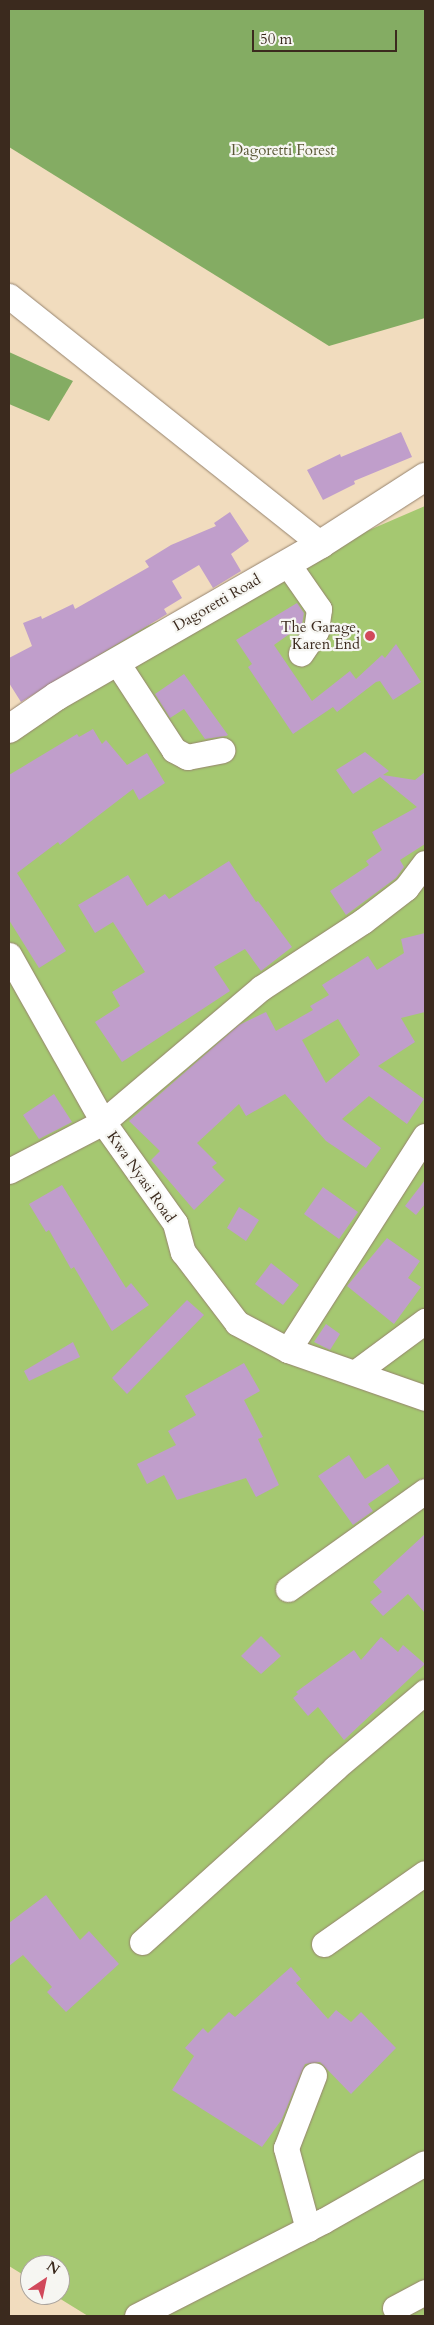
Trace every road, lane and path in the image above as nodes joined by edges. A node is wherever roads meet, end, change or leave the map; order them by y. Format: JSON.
{"nodes":[{"id":1,"x":9,"y":296,"type":"edge"},
{"id":2,"x":425,"y":477,"type":"edge"},
{"id":3,"x":321,"y":544,"type":"junction"},
{"id":4,"x":287,"y":563,"type":"junction"},
{"id":5,"x":301,"y":653,"type":"dead end"},
{"id":6,"x":116,"y":661,"type":"junction"},
{"id":7,"x":9,"y":729,"type":"edge"},
{"id":8,"x":222,"y":750,"type":"dead end"},
{"id":9,"x":425,"y":863,"type":"edge"},
{"id":10,"x":11,"y":966,"type":"edge"},
{"id":11,"x":103,"y":1122,"type":"junction"},
{"id":12,"x":425,"y":1136,"type":"edge"},
{"id":13,"x":9,"y":1171,"type":"edge"},
{"id":14,"x":425,"y":1321,"type":"edge"},
{"id":15,"x":288,"y":1350,"type":"junction"},
{"id":16,"x":356,"y":1372,"type":"junction"},
{"id":17,"x":425,"y":1398,"type":"edge"},
{"id":18,"x":425,"y":1492,"type":"edge"},
{"id":19,"x":288,"y":1589,"type":"dead end"},
{"id":20,"x":425,"y":1692,"type":"edge"},
{"id":21,"x":425,"y":1873,"type":"edge"},
{"id":22,"x":142,"y":1942,"type":"dead end"},
{"id":23,"x":324,"y":1944,"type":"dead end"},
{"id":24,"x":314,"y":2074,"type":"dead end"},
{"id":25,"x":425,"y":2163,"type":"edge"},
{"id":26,"x":308,"y":2228,"type":"junction"},
{"id":27,"x":425,"y":2292,"type":"edge"},
{"id":28,"x":395,"y":2308,"type":"dead end"},
{"id":29,"x":138,"y":2316,"type":"edge"}],
"edges":[{"from":1,"to":3,"type":"street"},
{"from":2,"to":3,"type":"main road","name":"Dagoretti Road"},
{"from":3,"to":4,"type":"main road","name":"Dagoretti Road"},
{"from":4,"to":5,"type":"street"},
{"from":4,"to":6,"type":"main road","name":"Dagoretti Road"},
{"from":6,"to":7,"type":"main road","name":"Dagoretti Road"},
{"from":6,"to":8,"type":"street"},
{"from":9,"to":11,"type":"street"},
{"from":10,"to":11,"type":"street","name":"Kwa Nyasi Road"},
{"from":11,"to":13,"type":"street"},
{"from":11,"to":15,"type":"street","name":"Kwa Nyasi Road"},
{"from":12,"to":15,"type":"street"},
{"from":14,"to":16,"type":"street"},
{"from":15,"to":16,"type":"street","name":"Kwa Nyasi Road"},
{"from":16,"to":17,"type":"street","name":"Kwa Nyasi Road"},
{"from":18,"to":19,"type":"street"},
{"from":20,"to":22,"type":"street"},
{"from":21,"to":23,"type":"street"},
{"from":24,"to":26,"type":"street"},
{"from":25,"to":26,"type":"street"},
{"from":26,"to":29,"type":"street"},
{"from":27,"to":28,"type":"street"}]}
